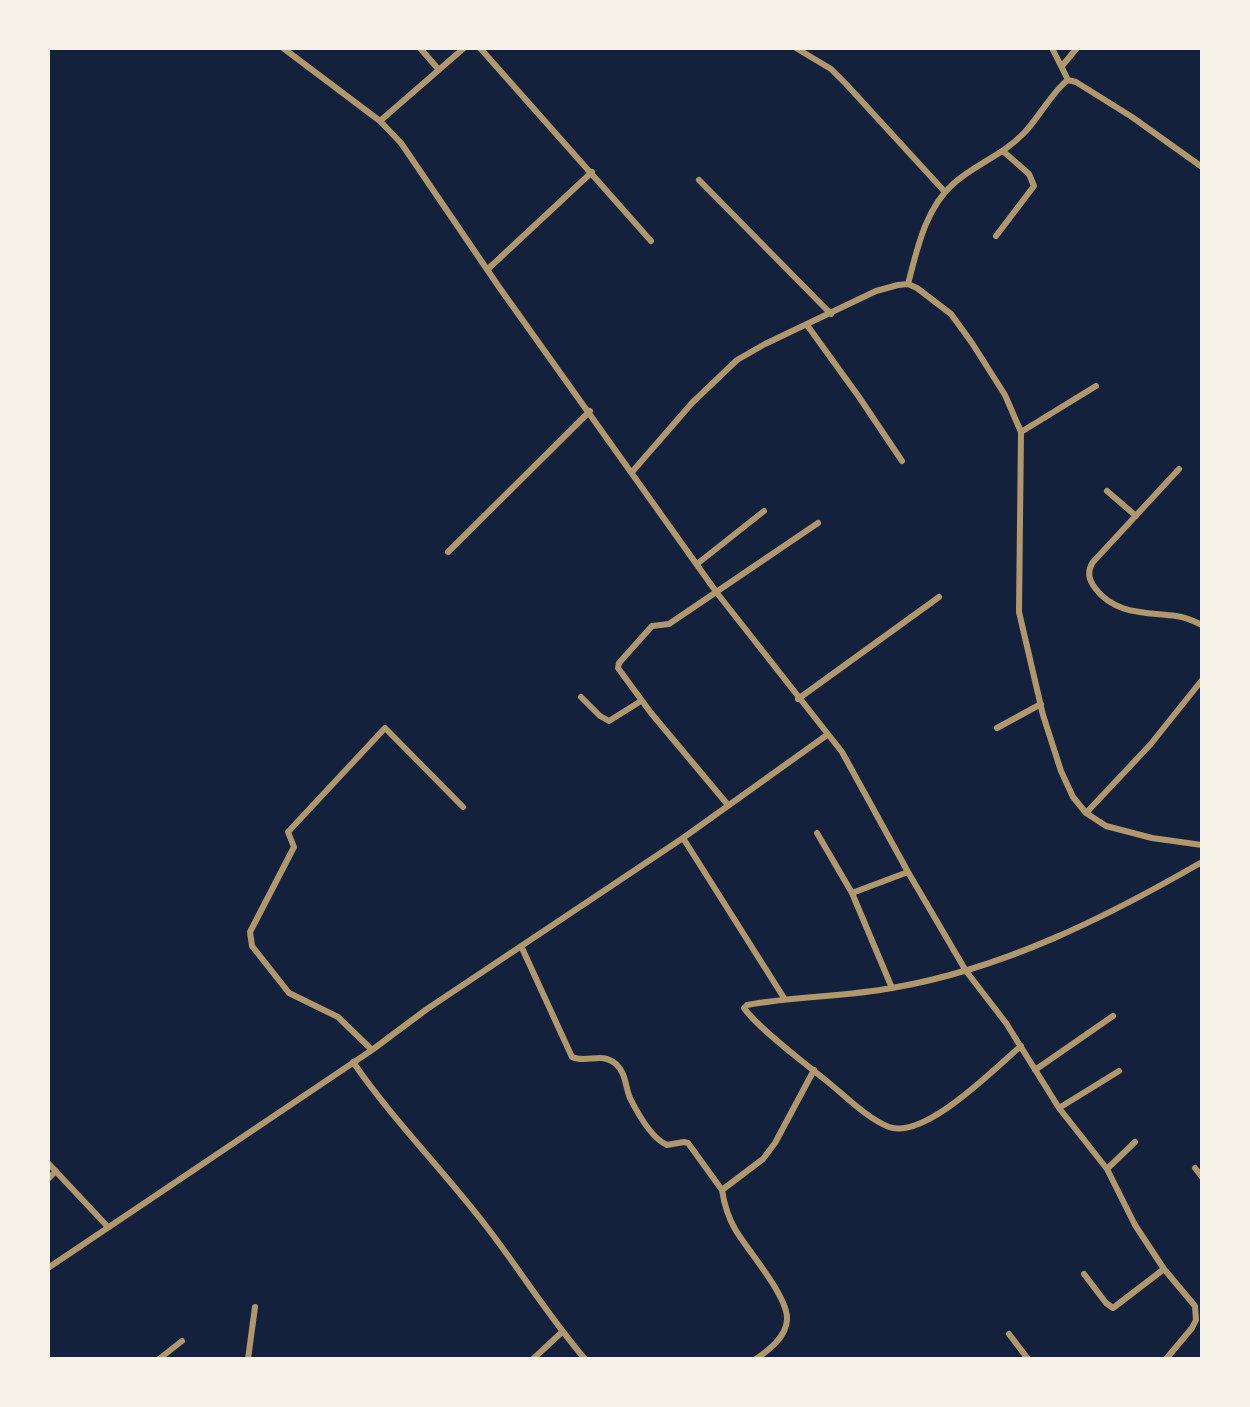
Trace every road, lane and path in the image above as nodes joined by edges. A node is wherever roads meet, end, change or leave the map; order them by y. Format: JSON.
{"nodes":[{"id":1,"x":283,"y":48,"type":"edge"},
{"id":2,"x":420,"y":48,"type":"edge"},
{"id":3,"x":464,"y":48,"type":"edge"},
{"id":4,"x":480,"y":48,"type":"edge"},
{"id":5,"x":796,"y":48,"type":"edge"},
{"id":6,"x":1052,"y":48,"type":"edge"},
{"id":7,"x":1077,"y":48,"type":"edge"},
{"id":8,"x":1062,"y":66,"type":"junction"},
{"id":9,"x":439,"y":70,"type":"junction"},
{"id":10,"x":1068,"y":80,"type":"junction"},
{"id":11,"x":380,"y":121,"type":"junction"},
{"id":12,"x":1005,"y":152,"type":"junction"},
{"id":13,"x":1202,"y":167,"type":"edge"},
{"id":14,"x":592,"y":172,"type":"junction"},
{"id":15,"x":699,"y":180,"type":"dead end"},
{"id":16,"x":945,"y":192,"type":"junction"},
{"id":17,"x":996,"y":236,"type":"dead end"},
{"id":18,"x":651,"y":241,"type":"dead end"},
{"id":19,"x":488,"y":269,"type":"junction"},
{"id":20,"x":908,"y":284,"type":"junction"},
{"id":21,"x":831,"y":314,"type":"junction"},
{"id":22,"x":807,"y":325,"type":"junction"},
{"id":23,"x":1096,"y":386,"type":"dead end"},
{"id":24,"x":590,"y":411,"type":"junction"},
{"id":25,"x":1021,"y":432,"type":"junction"},
{"id":26,"x":902,"y":461,"type":"dead end"},
{"id":27,"x":1179,"y":469,"type":"dead end"},
{"id":28,"x":632,"y":472,"type":"junction"},
{"id":29,"x":1107,"y":490,"type":"dead end"},
{"id":30,"x":764,"y":511,"type":"dead end"},
{"id":31,"x":1136,"y":516,"type":"junction"},
{"id":32,"x":818,"y":523,"type":"dead end"},
{"id":33,"x":448,"y":552,"type":"dead end"},
{"id":34,"x":697,"y":564,"type":"junction"},
{"id":35,"x":717,"y":593,"type":"junction"},
{"id":36,"x":939,"y":597,"type":"dead end"},
{"id":37,"x":1202,"y":626,"type":"edge"},
{"id":38,"x":1202,"y":680,"type":"edge"},
{"id":39,"x":581,"y":697,"type":"dead end"},
{"id":40,"x":798,"y":699,"type":"junction"},
{"id":41,"x":640,"y":700,"type":"junction"},
{"id":42,"x":1041,"y":704,"type":"junction"},
{"id":43,"x":998,"y":728,"type":"dead end"},
{"id":44,"x":827,"y":735,"type":"junction"},
{"id":45,"x":728,"y":805,"type":"junction"},
{"id":46,"x":463,"y":807,"type":"dead end"},
{"id":47,"x":1086,"y":813,"type":"junction"},
{"id":48,"x":817,"y":833,"type":"dead end"},
{"id":49,"x":683,"y":838,"type":"junction"},
{"id":50,"x":1202,"y":845,"type":"edge"},
{"id":51,"x":1202,"y":862,"type":"edge"},
{"id":52,"x":908,"y":872,"type":"junction"},
{"id":53,"x":852,"y":893,"type":"junction"},
{"id":54,"x":522,"y":948,"type":"junction"},
{"id":55,"x":966,"y":971,"type":"junction"},
{"id":56,"x":892,"y":988,"type":"junction"},
{"id":57,"x":784,"y":999,"type":"junction"},
{"id":58,"x":1113,"y":1016,"type":"dead end"},
{"id":59,"x":1021,"y":1046,"type":"junction"},
{"id":60,"x":372,"y":1050,"type":"junction"},
{"id":61,"x":353,"y":1062,"type":"junction"},
{"id":62,"x":814,"y":1070,"type":"junction"},
{"id":63,"x":1035,"y":1070,"type":"junction"},
{"id":64,"x":1119,"y":1071,"type":"dead end"},
{"id":65,"x":1059,"y":1108,"type":"junction"},
{"id":66,"x":1135,"y":1142,"type":"dead end"},
{"id":67,"x":48,"y":1163,"type":"edge"},
{"id":68,"x":1195,"y":1168,"type":"dead end"},
{"id":69,"x":1107,"y":1169,"type":"junction"},
{"id":70,"x":56,"y":1171,"type":"junction"},
{"id":71,"x":1202,"y":1177,"type":"edge"},
{"id":72,"x":48,"y":1179,"type":"edge"},
{"id":73,"x":722,"y":1190,"type":"junction"},
{"id":74,"x":108,"y":1227,"type":"junction"},
{"id":75,"x":48,"y":1268,"type":"edge"},
{"id":76,"x":1164,"y":1269,"type":"junction"},
{"id":77,"x":1084,"y":1274,"type":"dead end"},
{"id":78,"x":1198,"y":1306,"type":"edge"},
{"id":79,"x":255,"y":1307,"type":"dead end"},
{"id":80,"x":562,"y":1332,"type":"junction"},
{"id":81,"x":1009,"y":1334,"type":"dead end"},
{"id":82,"x":182,"y":1341,"type":"dead end"},
{"id":83,"x":159,"y":1359,"type":"edge"},
{"id":84,"x":248,"y":1359,"type":"edge"},
{"id":85,"x":533,"y":1359,"type":"edge"},
{"id":86,"x":585,"y":1359,"type":"edge"},
{"id":87,"x":756,"y":1359,"type":"edge"},
{"id":88,"x":1028,"y":1359,"type":"edge"},
{"id":89,"x":1166,"y":1359,"type":"edge"}],
"edges":[{"from":1,"to":11,"type":"street"},
{"from":2,"to":9,"type":"street"},
{"from":3,"to":9,"type":"street"},
{"from":4,"to":14,"type":"street"},
{"from":5,"to":16,"type":"street"},
{"from":6,"to":8,"type":"street"},
{"from":7,"to":8,"type":"street"},
{"from":8,"to":10,"type":"street"},
{"from":9,"to":11,"type":"street"},
{"from":10,"to":12,"type":"street"},
{"from":10,"to":13,"type":"street"},
{"from":11,"to":19,"type":"street"},
{"from":12,"to":16,"type":"street"},
{"from":12,"to":17,"type":"street"},
{"from":14,"to":18,"type":"street"},
{"from":14,"to":19,"type":"street"},
{"from":15,"to":21,"type":"street"},
{"from":16,"to":20,"type":"street"},
{"from":19,"to":24,"type":"street"},
{"from":20,"to":21,"type":"street"},
{"from":20,"to":25,"type":"street"},
{"from":21,"to":22,"type":"street"},
{"from":22,"to":26,"type":"street"},
{"from":22,"to":28,"type":"street"},
{"from":23,"to":25,"type":"street"},
{"from":24,"to":28,"type":"street"},
{"from":24,"to":33,"type":"street"},
{"from":25,"to":42,"type":"street"},
{"from":27,"to":31,"type":"street"},
{"from":28,"to":34,"type":"street"},
{"from":29,"to":31,"type":"street"},
{"from":30,"to":34,"type":"street"},
{"from":31,"to":37,"type":"street"},
{"from":32,"to":35,"type":"street"},
{"from":34,"to":35,"type":"street"},
{"from":35,"to":40,"type":"street"},
{"from":35,"to":41,"type":"street"},
{"from":36,"to":40,"type":"street"},
{"from":38,"to":47,"type":"street"},
{"from":39,"to":41,"type":"street"},
{"from":40,"to":44,"type":"street"},
{"from":41,"to":45,"type":"street"},
{"from":42,"to":43,"type":"street"},
{"from":42,"to":47,"type":"street"},
{"from":44,"to":45,"type":"street"},
{"from":44,"to":52,"type":"street"},
{"from":45,"to":49,"type":"street"},
{"from":46,"to":60,"type":"street"},
{"from":47,"to":50,"type":"street"},
{"from":48,"to":53,"type":"street"},
{"from":49,"to":54,"type":"street"},
{"from":49,"to":57,"type":"street"},
{"from":51,"to":55,"type":"street"},
{"from":52,"to":53,"type":"street"},
{"from":52,"to":55,"type":"street"},
{"from":53,"to":56,"type":"street"},
{"from":54,"to":60,"type":"street"},
{"from":54,"to":73,"type":"street"},
{"from":55,"to":56,"type":"street"},
{"from":55,"to":59,"type":"street"},
{"from":56,"to":57,"type":"street"},
{"from":57,"to":62,"type":"street"},
{"from":58,"to":63,"type":"street"},
{"from":59,"to":62,"type":"street"},
{"from":59,"to":63,"type":"street"},
{"from":60,"to":61,"type":"street"},
{"from":61,"to":74,"type":"street"},
{"from":61,"to":80,"type":"street"},
{"from":62,"to":73,"type":"street"},
{"from":63,"to":65,"type":"street"},
{"from":64,"to":65,"type":"street"},
{"from":65,"to":69,"type":"street"},
{"from":66,"to":69,"type":"street"},
{"from":67,"to":70,"type":"street"},
{"from":68,"to":71,"type":"street"},
{"from":69,"to":76,"type":"street"},
{"from":70,"to":72,"type":"street"},
{"from":70,"to":74,"type":"street"},
{"from":73,"to":87,"type":"street"},
{"from":74,"to":75,"type":"street"},
{"from":76,"to":77,"type":"street"},
{"from":76,"to":78,"type":"street"},
{"from":78,"to":89,"type":"street"},
{"from":79,"to":84,"type":"street"},
{"from":80,"to":85,"type":"street"},
{"from":80,"to":86,"type":"street"},
{"from":81,"to":88,"type":"street"},
{"from":82,"to":83,"type":"street"}]}
